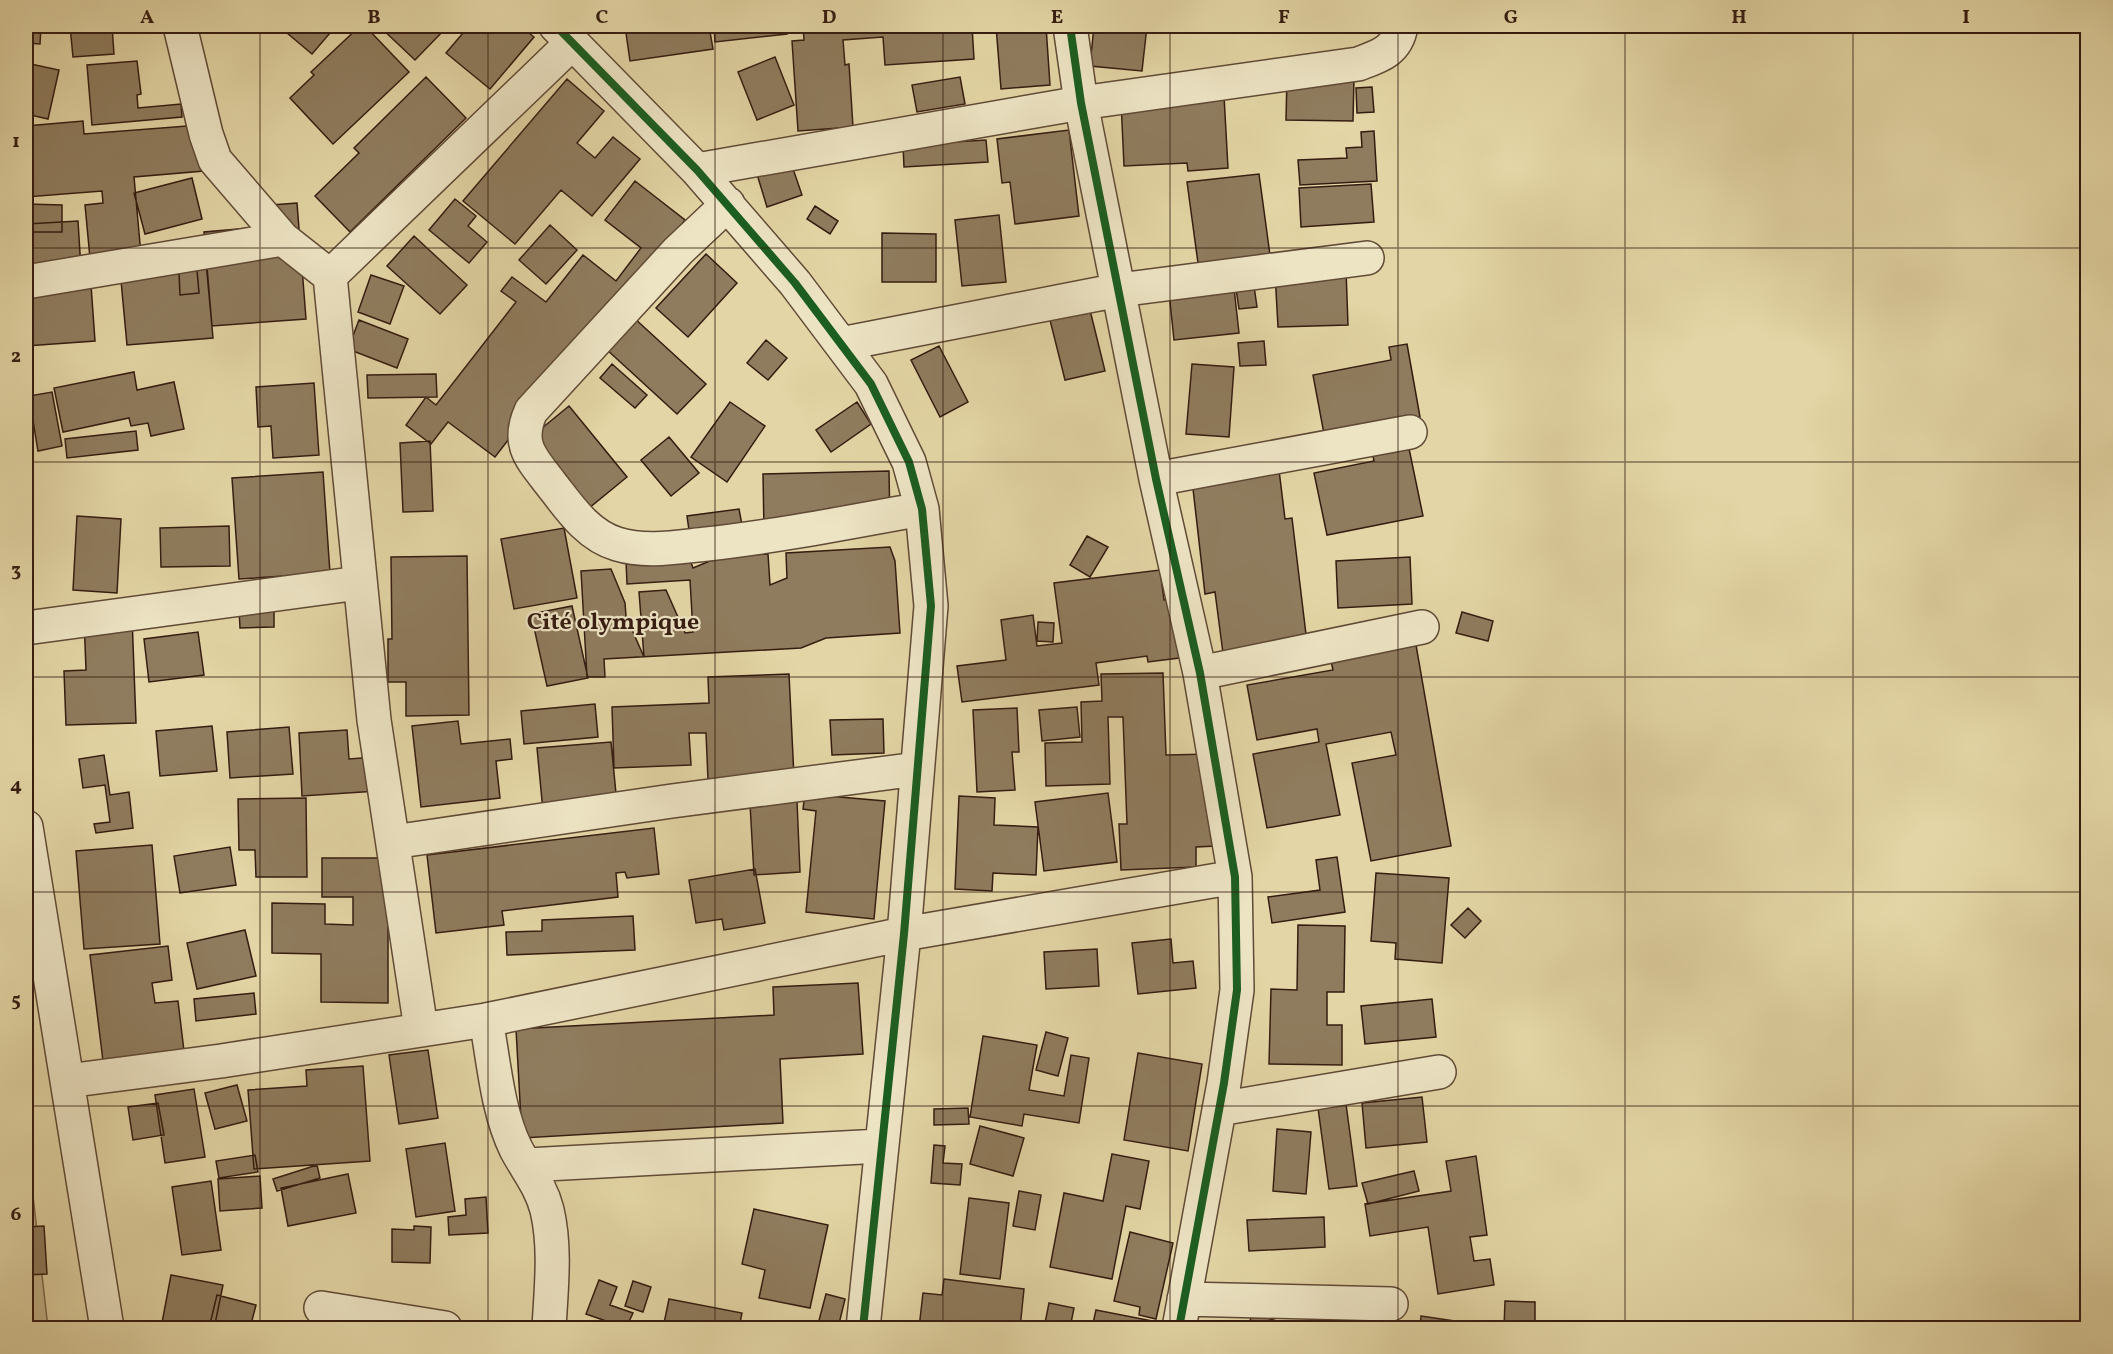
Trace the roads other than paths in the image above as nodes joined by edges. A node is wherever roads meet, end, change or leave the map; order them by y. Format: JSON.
{"nodes":[{"id":1,"x":180,"y":26,"type":"edge"},
{"id":2,"x":1070,"y":26,"type":"edge"},
{"id":3,"x":1401,"y":26,"type":"edge"},
{"id":4,"x":564,"y":34,"type":"edge"},
{"id":5,"x":1081,"y":103,"type":"junction"},
{"id":6,"x":696,"y":170,"type":"junction"},
{"id":7,"x":728,"y":204,"type":"junction"},
{"id":8,"x":283,"y":239,"type":"junction"},
{"id":9,"x":1367,"y":258,"type":"dead end"},
{"id":10,"x":330,"y":276,"type":"junction"},
{"id":11,"x":26,"y":282,"type":"edge"},
{"id":12,"x":1119,"y":290,"type":"junction"},
{"id":13,"x":841,"y":344,"type":"junction"},
{"id":14,"x":1410,"y":432,"type":"dead end"},
{"id":15,"x":1156,"y":479,"type":"junction"},
{"id":16,"x":922,"y":509,"type":"junction"},
{"id":17,"x":358,"y":583,"type":"junction"},
{"id":18,"x":1422,"y":627,"type":"dead end"},
{"id":19,"x":26,"y":628,"type":"edge"},
{"id":20,"x":1200,"y":674,"type":"junction"},
{"id":21,"x":917,"y":769,"type":"junction"},
{"id":22,"x":26,"y":827,"type":"edge"},
{"id":23,"x":393,"y":842,"type":"junction"},
{"id":24,"x":1234,"y":877,"type":"junction"},
{"id":25,"x":904,"y":934,"type":"junction"},
{"id":26,"x":486,"y":1020,"type":"junction"},
{"id":27,"x":421,"y":1029,"type":"junction"},
{"id":28,"x":1439,"y":1072,"type":"dead end"},
{"id":29,"x":67,"y":1081,"type":"junction"},
{"id":30,"x":1219,"y":1109,"type":"junction"},
{"id":31,"x":881,"y":1146,"type":"junction"},
{"id":32,"x":527,"y":1165,"type":"junction"},
{"id":33,"x":1391,"y":1304,"type":"dead end"},
{"id":34,"x":321,"y":1308,"type":"dead end"},
{"id":35,"x":1182,"y":1314,"type":"edge"},
{"id":36,"x":107,"y":1329,"type":"edge"},
{"id":37,"x":445,"y":1329,"type":"edge"},
{"id":38,"x":549,"y":1329,"type":"edge"},
{"id":39,"x":863,"y":1329,"type":"edge"}],
"edges":[{"from":1,"to":8,"type":"street"},
{"from":2,"to":5,"type":"street"},
{"from":3,"to":5,"type":"street"},
{"from":4,"to":6,"type":"street"},
{"from":4,"to":10,"type":"street"},
{"from":5,"to":6,"type":"street"},
{"from":5,"to":12,"type":"street"},
{"from":6,"to":7,"type":"street"},
{"from":7,"to":13,"type":"street"},
{"from":7,"to":16,"type":"street"},
{"from":8,"to":10,"type":"street"},
{"from":8,"to":11,"type":"street"},
{"from":9,"to":12,"type":"street"},
{"from":10,"to":17,"type":"street"},
{"from":12,"to":13,"type":"street"},
{"from":12,"to":15,"type":"street"},
{"from":13,"to":16,"type":"street"},
{"from":14,"to":15,"type":"street"},
{"from":15,"to":20,"type":"street"},
{"from":16,"to":21,"type":"street"},
{"from":17,"to":19,"type":"street"},
{"from":17,"to":23,"type":"street"},
{"from":18,"to":20,"type":"street"},
{"from":20,"to":24,"type":"street"},
{"from":21,"to":23,"type":"street"},
{"from":21,"to":25,"type":"street"},
{"from":22,"to":29,"type":"street"},
{"from":23,"to":27,"type":"street"},
{"from":24,"to":25,"type":"street"},
{"from":24,"to":30,"type":"street"},
{"from":25,"to":26,"type":"street"},
{"from":25,"to":31,"type":"street"},
{"from":26,"to":27,"type":"street"},
{"from":26,"to":32,"type":"street"},
{"from":27,"to":29,"type":"street"},
{"from":28,"to":30,"type":"street"},
{"from":29,"to":36,"type":"street"},
{"from":30,"to":35,"type":"street"},
{"from":31,"to":32,"type":"street"},
{"from":31,"to":39,"type":"street"},
{"from":32,"to":38,"type":"street"},
{"from":33,"to":35,"type":"street"},
{"from":34,"to":37,"type":"street"}]}
